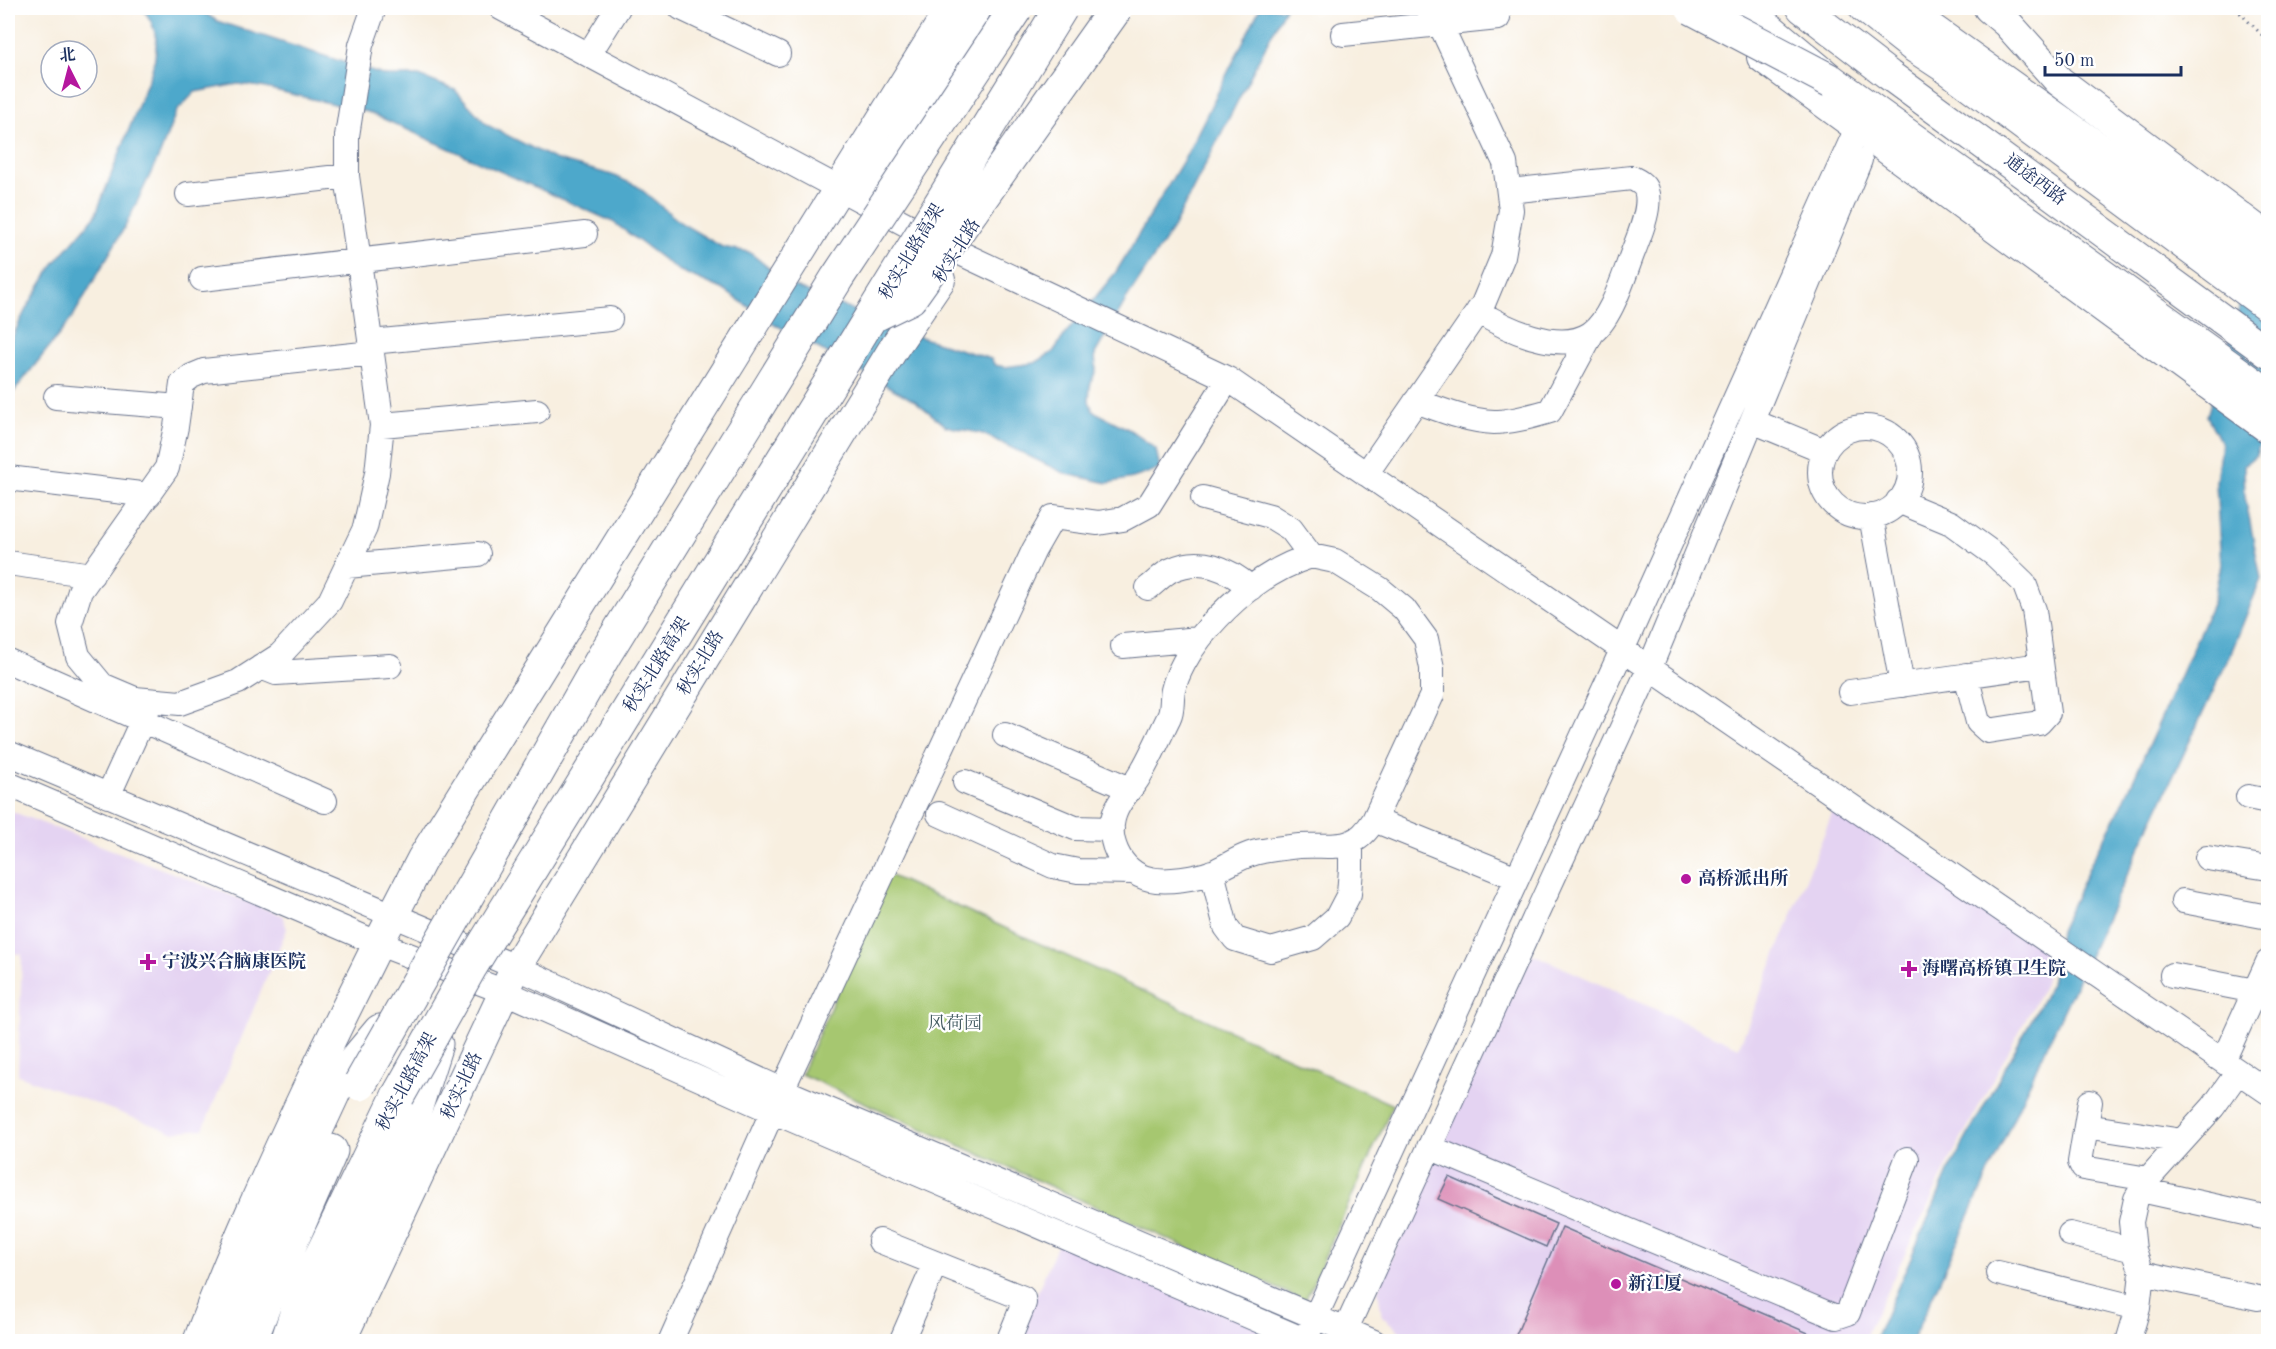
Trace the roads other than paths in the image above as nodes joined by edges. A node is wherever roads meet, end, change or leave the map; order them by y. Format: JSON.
{"nodes":[{"id":1,"x":374,"y":8,"type":"edge"},
{"id":2,"x":501,"y":8,"type":"edge"},
{"id":3,"x":618,"y":8,"type":"edge"},
{"id":4,"x":681,"y":8,"type":"edge"},
{"id":5,"x":951,"y":8,"type":"edge"},
{"id":6,"x":975,"y":8,"type":"edge"},
{"id":7,"x":1016,"y":8,"type":"edge"},
{"id":8,"x":1061,"y":8,"type":"edge"},
{"id":9,"x":1102,"y":8,"type":"edge"},
{"id":10,"x":1116,"y":8,"type":"edge"},
{"id":11,"x":1693,"y":8,"type":"edge"},
{"id":12,"x":1737,"y":8,"type":"edge"},
{"id":13,"x":1802,"y":8,"type":"edge"},
{"id":14,"x":1864,"y":8,"type":"edge"},
{"id":15,"x":1900,"y":8,"type":"edge"},
{"id":16,"x":1925,"y":8,"type":"edge"},
{"id":17,"x":1989,"y":8,"type":"edge"},
{"id":18,"x":1434,"y":16,"type":"edge"},
{"id":19,"x":1498,"y":18,"type":"dead end"},
{"id":20,"x":1343,"y":34,"type":"dead end"},
{"id":21,"x":589,"y":54,"type":"junction"},
{"id":22,"x":778,"y":54,"type":"dead end"},
{"id":23,"x":1831,"y":81,"type":"junction"},
{"id":24,"x":2015,"y":92,"type":"junction"},
{"id":25,"x":1864,"y":131,"type":"junction"},
{"id":26,"x":347,"y":176,"type":"junction"},
{"id":27,"x":839,"y":187,"type":"junction"},
{"id":28,"x":1509,"y":191,"type":"junction"},
{"id":29,"x":188,"y":194,"type":"dead end"},
{"id":30,"x":585,"y":234,"type":"dead end"},
{"id":31,"x":2268,"y":237,"type":"edge"},
{"id":32,"x":958,"y":252,"type":"junction"},
{"id":33,"x":360,"y":261,"type":"junction"},
{"id":34,"x":2268,"y":270,"type":"edge"},
{"id":35,"x":837,"y":278,"type":"junction"},
{"id":36,"x":202,"y":279,"type":"dead end"},
{"id":37,"x":2268,"y":307,"type":"edge"},
{"id":38,"x":1478,"y":311,"type":"junction"},
{"id":39,"x":873,"y":316,"type":"junction"},
{"id":40,"x":610,"y":319,"type":"dead end"},
{"id":41,"x":1592,"y":333,"type":"junction"},
{"id":42,"x":372,"y":348,"type":"junction"},
{"id":43,"x":2268,"y":353,"type":"edge"},
{"id":44,"x":1228,"y":380,"type":"junction"},
{"id":45,"x":2268,"y":395,"type":"edge"},
{"id":46,"x":56,"y":397,"type":"dead end"},
{"id":47,"x":1416,"y":401,"type":"junction"},
{"id":48,"x":179,"y":407,"type":"junction"},
{"id":49,"x":537,"y":411,"type":"dead end"},
{"id":50,"x":1752,"y":421,"type":"junction"},
{"id":51,"x":382,"y":425,"type":"junction"},
{"id":52,"x":2268,"y":428,"type":"edge"},
{"id":53,"x":1825,"y":451,"type":"junction"},
{"id":54,"x":1366,"y":474,"type":"junction"},
{"id":55,"x":8,"y":478,"type":"edge"},
{"id":56,"x":149,"y":495,"type":"junction"},
{"id":57,"x":1203,"y":498,"type":"dead end"},
{"id":58,"x":1898,"y":501,"type":"junction"},
{"id":59,"x":1871,"y":516,"type":"junction"},
{"id":60,"x":478,"y":554,"type":"dead end"},
{"id":61,"x":1311,"y":556,"type":"junction"},
{"id":62,"x":8,"y":563,"type":"edge"},
{"id":63,"x":347,"y":566,"type":"junction"},
{"id":64,"x":92,"y":575,"type":"junction"},
{"id":65,"x":1148,"y":588,"type":"dead end"},
{"id":66,"x":1251,"y":588,"type":"junction"},
{"id":67,"x":1199,"y":639,"type":"junction"},
{"id":68,"x":1123,"y":646,"type":"dead end"},
{"id":69,"x":1623,"y":648,"type":"junction"},
{"id":70,"x":8,"y":661,"type":"edge"},
{"id":71,"x":2041,"y":665,"type":"junction"},
{"id":72,"x":390,"y":666,"type":"dead end"},
{"id":73,"x":261,"y":667,"type":"junction"},
{"id":74,"x":1650,"y":668,"type":"junction"},
{"id":75,"x":1966,"y":675,"type":"junction"},
{"id":76,"x":1902,"y":685,"type":"junction"},
{"id":77,"x":1850,"y":692,"type":"dead end"},
{"id":78,"x":146,"y":711,"type":"junction"},
{"id":79,"x":1005,"y":735,"type":"dead end"},
{"id":80,"x":8,"y":753,"type":"edge"},
{"id":81,"x":965,"y":782,"type":"dead end"},
{"id":82,"x":8,"y":784,"type":"edge"},
{"id":83,"x":1130,"y":789,"type":"junction"},
{"id":84,"x":108,"y":795,"type":"junction"},
{"id":85,"x":325,"y":801,"type":"dead end"},
{"id":86,"x":939,"y":814,"type":"dead end"},
{"id":87,"x":1374,"y":820,"type":"junction"},
{"id":88,"x":1112,"y":829,"type":"junction"},
{"id":89,"x":1351,"y":844,"type":"junction"},
{"id":90,"x":2207,"y":858,"type":"dead end"},
{"id":91,"x":2268,"y":868,"type":"edge"},
{"id":92,"x":1133,"y":872,"type":"junction"},
{"id":93,"x":1212,"y":872,"type":"junction"},
{"id":94,"x":1517,"y":878,"type":"junction"},
{"id":95,"x":2183,"y":901,"type":"dead end"},
{"id":96,"x":392,"y":916,"type":"junction"},
{"id":97,"x":2268,"y":917,"type":"edge"},
{"id":98,"x":377,"y":943,"type":"junction"},
{"id":99,"x":2172,"y":975,"type":"dead end"},
{"id":100,"x":510,"y":980,"type":"junction"},
{"id":101,"x":2263,"y":980,"type":"edge"},
{"id":102,"x":411,"y":995,"type":"junction"},
{"id":103,"x":447,"y":1008,"type":"junction"},
{"id":104,"x":2230,"y":1066,"type":"junction"},
{"id":105,"x":2268,"y":1092,"type":"edge"},
{"id":106,"x":778,"y":1101,"type":"junction"},
{"id":107,"x":2182,"y":1141,"type":"junction"},
{"id":108,"x":1429,"y":1147,"type":"junction"},
{"id":109,"x":1907,"y":1159,"type":"dead end"},
{"id":110,"x":2144,"y":1184,"type":"junction"},
{"id":111,"x":2268,"y":1218,"type":"edge"},
{"id":112,"x":2070,"y":1234,"type":"dead end"},
{"id":113,"x":880,"y":1241,"type":"dead end"},
{"id":114,"x":2138,"y":1261,"type":"junction"},
{"id":115,"x":935,"y":1264,"type":"junction"},
{"id":116,"x":1998,"y":1273,"type":"dead end"},
{"id":117,"x":2258,"y":1298,"type":"dead end"},
{"id":118,"x":2138,"y":1308,"type":"junction"},
{"id":119,"x":1315,"y":1317,"type":"junction"},
{"id":120,"x":1343,"y":1336,"type":"edge"},
{"id":121,"x":198,"y":1341,"type":"edge"},
{"id":122,"x":218,"y":1341,"type":"edge"},
{"id":123,"x":250,"y":1341,"type":"edge"},
{"id":124,"x":286,"y":1341,"type":"edge"},
{"id":125,"x":317,"y":1341,"type":"edge"},
{"id":126,"x":340,"y":1341,"type":"edge"},
{"id":127,"x":670,"y":1341,"type":"edge"},
{"id":128,"x":902,"y":1341,"type":"edge"},
{"id":129,"x":1008,"y":1341,"type":"edge"},
{"id":130,"x":1306,"y":1341,"type":"edge"},
{"id":131,"x":1374,"y":1341,"type":"edge"},
{"id":132,"x":2128,"y":1341,"type":"edge"}],
"edges":[{"from":1,"to":26,"type":"street"},
{"from":2,"to":21,"type":"street"},
{"from":3,"to":21,"type":"street"},
{"from":4,"to":22,"type":"street"},
{"from":5,"to":27,"type":"main road"},
{"from":6,"to":35,"type":"highway"},
{"from":7,"to":35,"type":"highway","bridge":true},
{"from":8,"to":39,"type":"highway","name":"秋实北路高架","bridge":true},
{"from":9,"to":32,"type":"main road","name":"秋实北路"},
{"from":10,"to":39,"type":"highway","bridge":true},
{"from":11,"to":23,"type":"highway","bridge":true},
{"from":11,"to":25,"type":"main road"},
{"from":12,"to":23,"type":"highway","bridge":true},
{"from":13,"to":43,"type":"main road","name":"通途西路"},
{"from":14,"to":37,"type":"main road","name":"通途西路"},
{"from":15,"to":24,"type":"highway"},
{"from":16,"to":24,"type":"highway"},
{"from":17,"to":31,"type":"main road"},
{"from":18,"to":19,"type":"street"},
{"from":18,"to":20,"type":"street"},
{"from":18,"to":28,"type":"street"},
{"from":21,"to":27,"type":"street"},
{"from":23,"to":45,"type":"highway"},
{"from":24,"to":34,"type":"highway"},
{"from":25,"to":50,"type":"street"},
{"from":25,"to":52,"type":"main road"},
{"from":25,"to":69,"type":"street"},
{"from":26,"to":29,"type":"street"},
{"from":26,"to":33,"type":"street"},
{"from":27,"to":32,"type":"street"},
{"from":27,"to":96,"type":"main road"},
{"from":28,"to":38,"type":"street"},
{"from":28,"to":41,"type":"street"},
{"from":30,"to":33,"type":"street"},
{"from":32,"to":44,"type":"street"},
{"from":32,"to":100,"type":"main road","name":"秋实北路"},
{"from":33,"to":36,"type":"street"},
{"from":33,"to":42,"type":"street"},
{"from":35,"to":102,"type":"highway","bridge":true},
{"from":38,"to":41,"type":"street"},
{"from":38,"to":47,"type":"street"},
{"from":39,"to":103,"type":"highway","name":"秋实北路高架","bridge":true},
{"from":40,"to":42,"type":"street"},
{"from":41,"to":47,"type":"street"},
{"from":42,"to":48,"type":"street"},
{"from":42,"to":51,"type":"street"},
{"from":44,"to":54,"type":"street"},
{"from":44,"to":106,"type":"street"},
{"from":46,"to":48,"type":"street"},
{"from":47,"to":54,"type":"street"},
{"from":48,"to":56,"type":"street"},
{"from":49,"to":51,"type":"street"},
{"from":50,"to":53,"type":"street"},
{"from":50,"to":74,"type":"street"},
{"from":51,"to":63,"type":"street"},
{"from":53,"to":58,"type":"street"},
{"from":53,"to":59,"type":"street"},
{"from":54,"to":69,"type":"street"},
{"from":55,"to":56,"type":"street"},
{"from":56,"to":64,"type":"street"},
{"from":57,"to":61,"type":"street"},
{"from":58,"to":59,"type":"street"},
{"from":58,"to":71,"type":"street"},
{"from":59,"to":76,"type":"street"},
{"from":60,"to":63,"type":"street"},
{"from":61,"to":66,"type":"street"},
{"from":61,"to":87,"type":"street"},
{"from":62,"to":64,"type":"street"},
{"from":63,"to":73,"type":"street"},
{"from":64,"to":78,"type":"street"},
{"from":65,"to":66,"type":"street"},
{"from":66,"to":67,"type":"street"},
{"from":67,"to":68,"type":"street"},
{"from":67,"to":83,"type":"street"},
{"from":69,"to":74,"type":"street"},
{"from":69,"to":94,"type":"street"},
{"from":70,"to":78,"type":"street"},
{"from":71,"to":75,"type":"street"},
{"from":71,"to":75,"type":"street"},
{"from":72,"to":73,"type":"street"},
{"from":73,"to":78,"type":"street"},
{"from":74,"to":104,"type":"street"},
{"from":74,"to":108,"type":"street"},
{"from":75,"to":76,"type":"street"},
{"from":76,"to":77,"type":"street"},
{"from":78,"to":84,"type":"street"},
{"from":78,"to":85,"type":"street"},
{"from":79,"to":83,"type":"street"},
{"from":80,"to":84,"type":"street"},
{"from":81,"to":88,"type":"street"},
{"from":82,"to":98,"type":"street"},
{"from":83,"to":88,"type":"street"},
{"from":84,"to":96,"type":"street"},
{"from":86,"to":92,"type":"street"},
{"from":87,"to":89,"type":"street"},
{"from":87,"to":94,"type":"street"},
{"from":88,"to":92,"type":"street"},
{"from":89,"to":93,"type":"street"},
{"from":89,"to":93,"type":"street"},
{"from":90,"to":91,"type":"street"},
{"from":92,"to":93,"type":"street"},
{"from":94,"to":119,"type":"street"},
{"from":95,"to":97,"type":"street"},
{"from":96,"to":98,"type":"main road"},
{"from":96,"to":100,"type":"street"},
{"from":98,"to":100,"type":"street"},
{"from":98,"to":121,"type":"main road"},
{"from":99,"to":101,"type":"street"},
{"from":100,"to":106,"type":"street"},
{"from":100,"to":126,"type":"main road","name":"秋实北路"},
{"from":101,"to":104,"type":"street"},
{"from":102,"to":122,"type":"highway","bridge":true},
{"from":102,"to":123,"type":"highway","bridge":true},
{"from":103,"to":124,"type":"highway","name":"秋实北路高架","bridge":true},
{"from":103,"to":125,"type":"highway","bridge":true},
{"from":104,"to":105,"type":"street"},
{"from":104,"to":107,"type":"street"},
{"from":106,"to":119,"type":"street"},
{"from":106,"to":127,"type":"street"},
{"from":106,"to":130,"type":"street"},
{"from":107,"to":110,"type":"street"},
{"from":107,"to":110,"type":"street"},
{"from":108,"to":109,"type":"street"},
{"from":108,"to":120,"type":"street"},
{"from":110,"to":111,"type":"street"},
{"from":110,"to":114,"type":"street"},
{"from":112,"to":114,"type":"street"},
{"from":113,"to":115,"type":"street"},
{"from":114,"to":117,"type":"street"},
{"from":114,"to":118,"type":"street"},
{"from":115,"to":128,"type":"street"},
{"from":115,"to":129,"type":"street"},
{"from":116,"to":118,"type":"street"},
{"from":118,"to":132,"type":"street"},
{"from":119,"to":120,"type":"street"},
{"from":119,"to":130,"type":"street"},
{"from":120,"to":131,"type":"street"}]}
